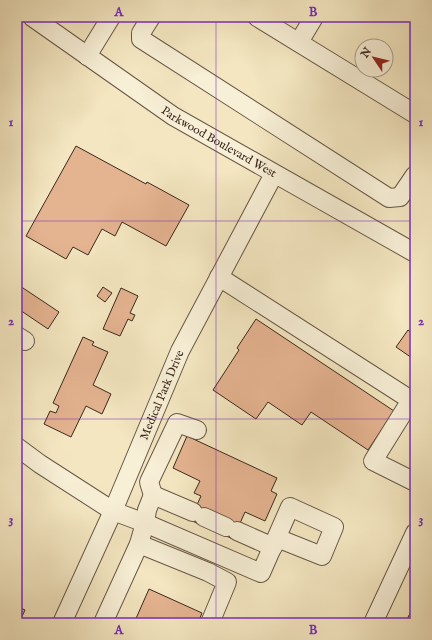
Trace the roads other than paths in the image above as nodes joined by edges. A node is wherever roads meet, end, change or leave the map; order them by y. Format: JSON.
{"nodes":[{"id":1,"x":32,"y":17,"type":"edge"},
{"id":2,"x":111,"y":17,"type":"edge"},
{"id":3,"x":151,"y":17,"type":"edge"},
{"id":4,"x":257,"y":17,"type":"edge"},
{"id":5,"x":314,"y":17,"type":"edge"},
{"id":6,"x":299,"y":42,"type":"junction"},
{"id":7,"x":87,"y":56,"type":"junction"},
{"id":8,"x":415,"y":114,"type":"edge"},
{"id":9,"x":274,"y":174,"type":"junction"},
{"id":10,"x":415,"y":175,"type":"edge"},
{"id":11,"x":415,"y":253,"type":"edge"},
{"id":12,"x":219,"y":277,"type":"junction"},
{"id":13,"x":413,"y":401,"type":"edge"},
{"id":14,"x":196,"y":430,"type":"dead end"},
{"id":15,"x":17,"y":447,"type":"edge"},
{"id":16,"x":415,"y":482,"type":"edge"},
{"id":17,"x":153,"y":495,"type":"junction"},
{"id":18,"x":113,"y":511,"type":"junction"},
{"id":19,"x":145,"y":523,"type":"junction"},
{"id":20,"x":415,"y":533,"type":"edge"},
{"id":21,"x":180,"y":539,"type":"junction"},
{"id":22,"x":139,"y":544,"type":"junction"},
{"id":23,"x":216,"y":554,"type":"junction"},
{"id":24,"x":173,"y":558,"type":"junction"},
{"id":25,"x":408,"y":566,"type":"edge"},
{"id":26,"x":208,"y":572,"type":"junction"},
{"id":27,"x":62,"y":623,"type":"edge"},
{"id":28,"x":103,"y":623,"type":"edge"},
{"id":29,"x":210,"y":623,"type":"edge"},
{"id":30,"x":377,"y":623,"type":"edge"}],
"edges":[{"from":1,"to":7,"type":"street","name":"Parkwood Boulevard West"},
{"from":2,"to":7,"type":"street"},
{"from":3,"to":10,"type":"street"},
{"from":4,"to":6,"type":"street"},
{"from":5,"to":6,"type":"street"},
{"from":6,"to":8,"type":"street"},
{"from":7,"to":9,"type":"street","name":"Parkwood Boulevard West"},
{"from":9,"to":11,"type":"street","name":"Parkwood Boulevard West"},
{"from":9,"to":12,"type":"street","name":"Medical Park Drive"},
{"from":12,"to":13,"type":"street"},
{"from":12,"to":18,"type":"street","name":"Medical Park Drive"},
{"from":13,"to":16,"type":"street"},
{"from":14,"to":17,"type":"street"},
{"from":15,"to":18,"type":"street"},
{"from":17,"to":19,"type":"street"},
{"from":17,"to":23,"type":"street"},
{"from":18,"to":19,"type":"street"},
{"from":18,"to":27,"type":"street","name":"Medical Park Drive"},
{"from":19,"to":21,"type":"street"},
{"from":19,"to":22,"type":"street"},
{"from":20,"to":25,"type":"street"},
{"from":21,"to":23,"type":"street"},
{"from":21,"to":24,"type":"street"},
{"from":22,"to":24,"type":"street"},
{"from":22,"to":28,"type":"street"},
{"from":23,"to":26,"type":"street"},
{"from":24,"to":26,"type":"street"},
{"from":25,"to":30,"type":"street"},
{"from":26,"to":29,"type":"street"}]}
